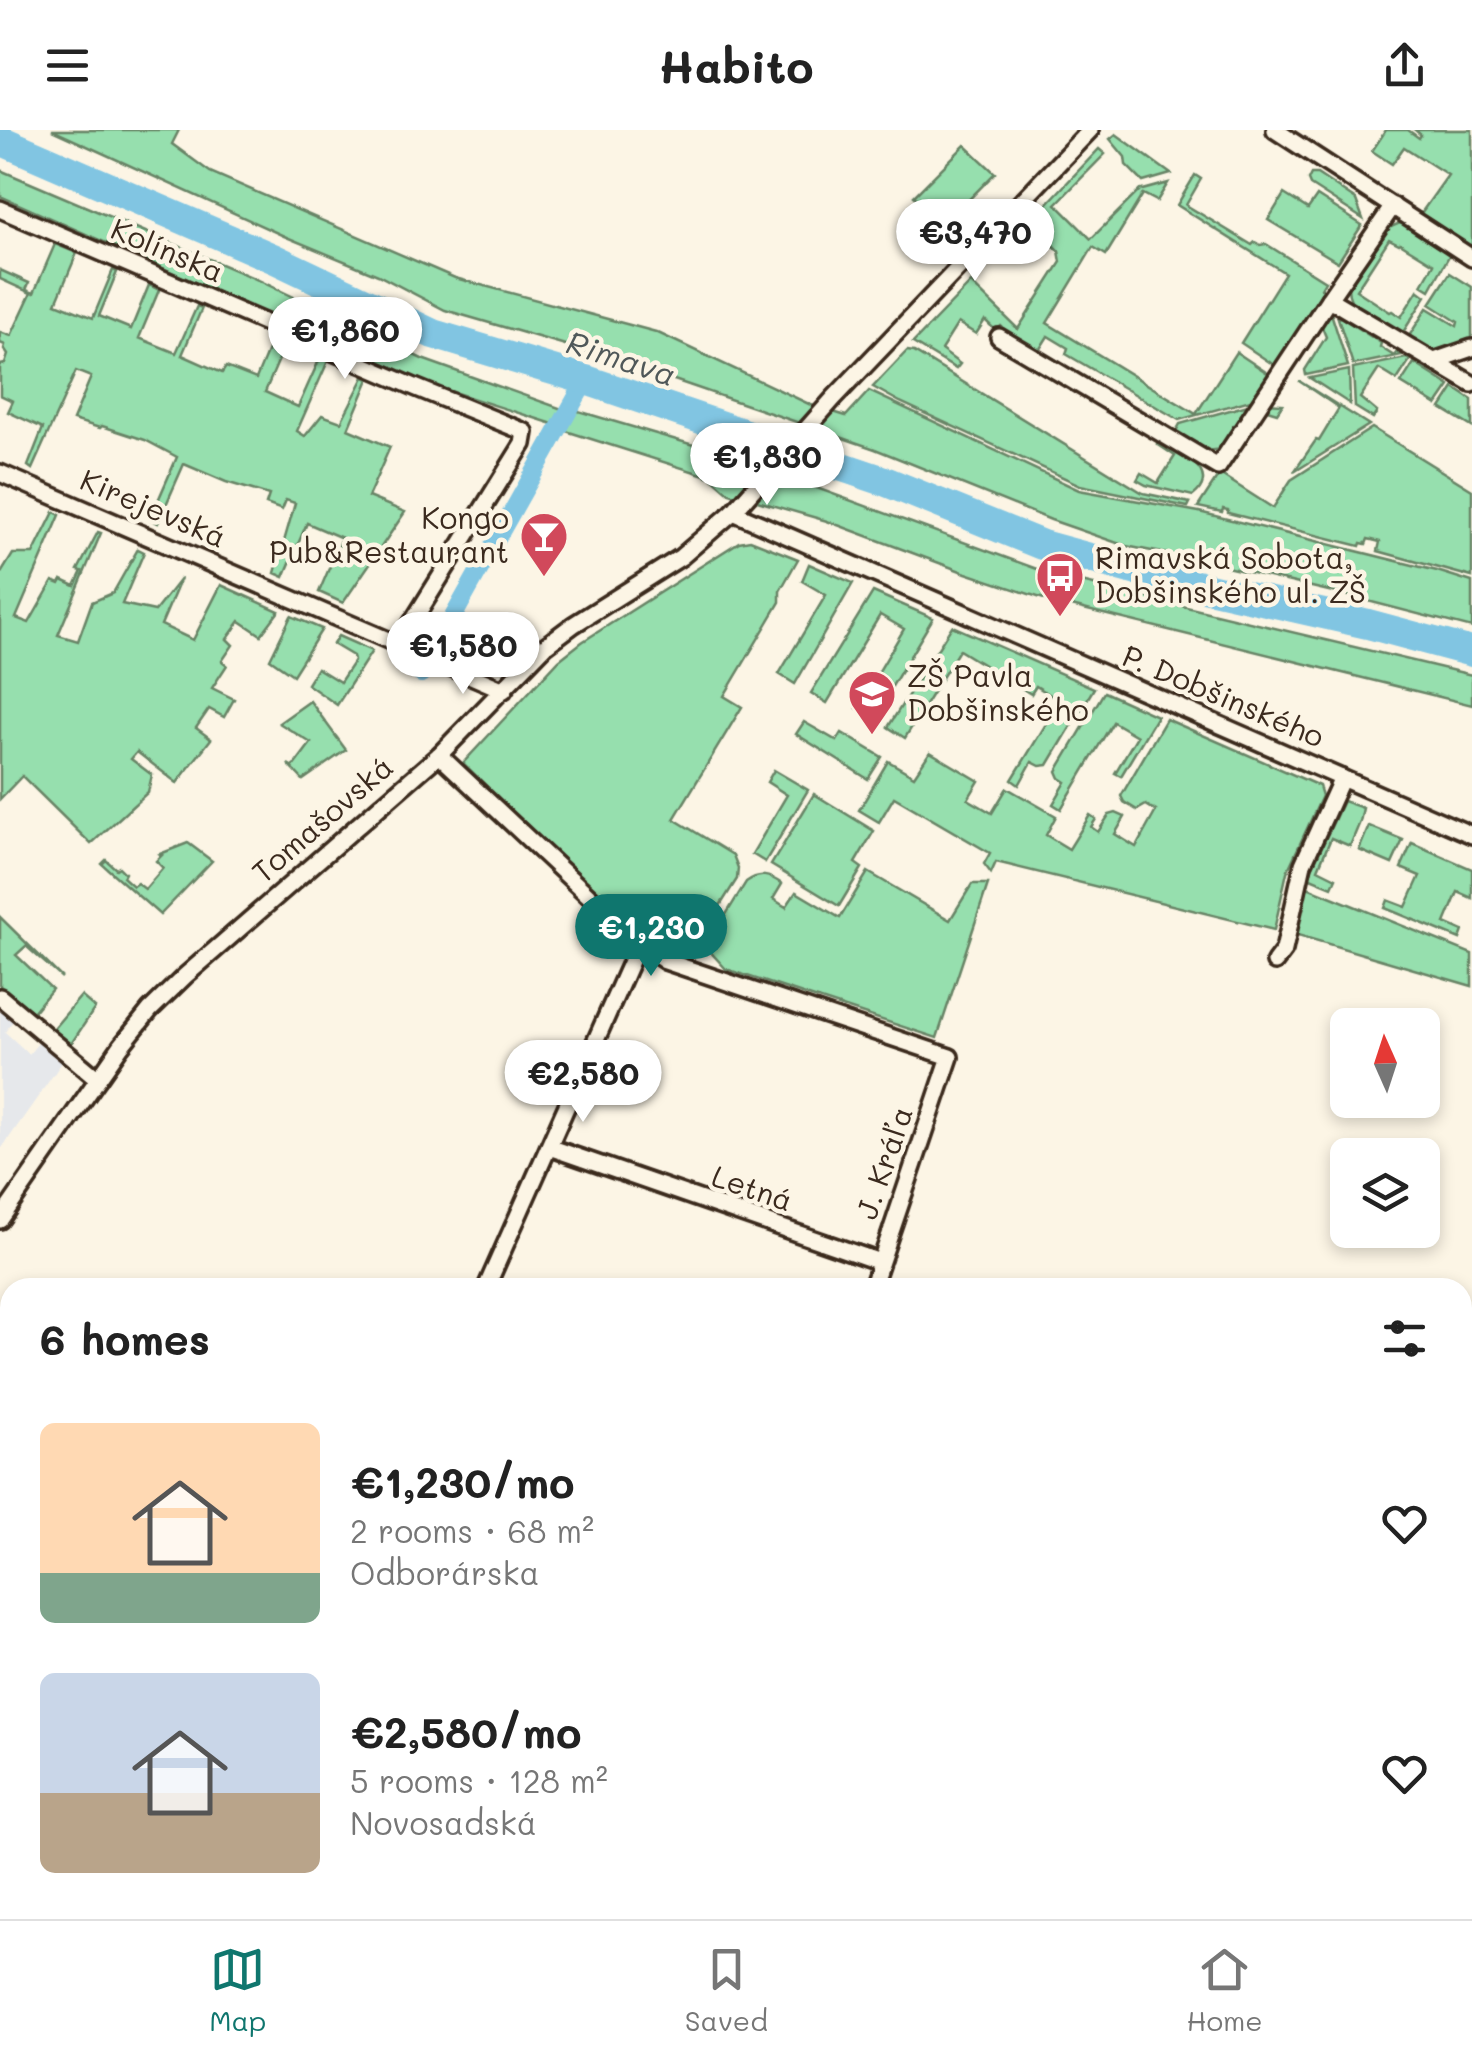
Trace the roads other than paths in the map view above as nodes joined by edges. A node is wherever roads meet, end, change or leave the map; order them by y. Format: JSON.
{"nodes":[{"id":1,"x":1090,"y":130,"type":"edge"},
{"id":2,"x":1276,"y":130,"type":"edge"},
{"id":3,"x":1392,"y":206,"type":"junction"},
{"id":4,"x":0,"y":209,"type":"edge"},
{"id":5,"x":1472,"y":258,"type":"edge"},
{"id":6,"x":1329,"y":299,"type":"junction"},
{"id":7,"x":999,"y":338,"type":"dead end"},
{"id":8,"x":1472,"y":348,"type":"edge"},
{"id":9,"x":1434,"y":361,"type":"junction"},
{"id":10,"x":1472,"y":384,"type":"edge"},
{"id":11,"x":0,"y":472,"type":"edge"},
{"id":12,"x":733,"y":512,"type":"junction"},
{"id":13,"x":398,"y":645,"type":"junction"},
{"id":14,"x":504,"y":690,"type":"junction"},
{"id":15,"x":439,"y":755,"type":"junction"},
{"id":16,"x":1342,"y":778,"type":"junction"},
{"id":17,"x":1472,"y":835,"type":"edge"},
{"id":18,"x":639,"y":943,"type":"junction"},
{"id":19,"x":1275,"y":962,"type":"dead end"},
{"id":20,"x":0,"y":997,"type":"edge"},
{"id":21,"x":98,"y":1079,"type":"junction"},
{"id":22,"x":548,"y":1147,"type":"junction"},
{"id":23,"x":0,"y":1220,"type":"edge"},
{"id":24,"x":880,"y":1262,"type":"junction"},
{"id":25,"x":490,"y":1278,"type":"edge"},
{"id":26,"x":875,"y":1278,"type":"edge"}],
"edges":[{"from":1,"to":12,"type":"street","name":"Tomašovská"},
{"from":2,"to":3,"type":"street"},
{"from":3,"to":5,"type":"street"},
{"from":3,"to":6,"type":"street"},
{"from":4,"to":13,"type":"street","name":"Kolínska"},
{"from":6,"to":7,"type":"street"},
{"from":6,"to":9,"type":"street"},
{"from":8,"to":9,"type":"street"},
{"from":9,"to":10,"type":"street"},
{"from":11,"to":13,"type":"street","name":"Kirejevská"},
{"from":12,"to":14,"type":"street","name":"Tomašovská"},
{"from":12,"to":16,"type":"street","name":"P. Dobšinského"},
{"from":13,"to":14,"type":"street","name":"Kirejevská"},
{"from":14,"to":15,"type":"street","name":"Tomašovská"},
{"from":15,"to":18,"type":"street"},
{"from":15,"to":21,"type":"street","name":"Tomašovská"},
{"from":16,"to":17,"type":"street","name":"P. Dobšinského"},
{"from":16,"to":19,"type":"street"},
{"from":18,"to":22,"type":"street"},
{"from":18,"to":24,"type":"street","name":"J. Kráľa"},
{"from":20,"to":21,"type":"street"},
{"from":21,"to":23,"type":"street","name":"Tomašovská"},
{"from":22,"to":24,"type":"street","name":"Letná"},
{"from":22,"to":25,"type":"street"},
{"from":24,"to":26,"type":"street","name":"J. Kráľa"}]}
